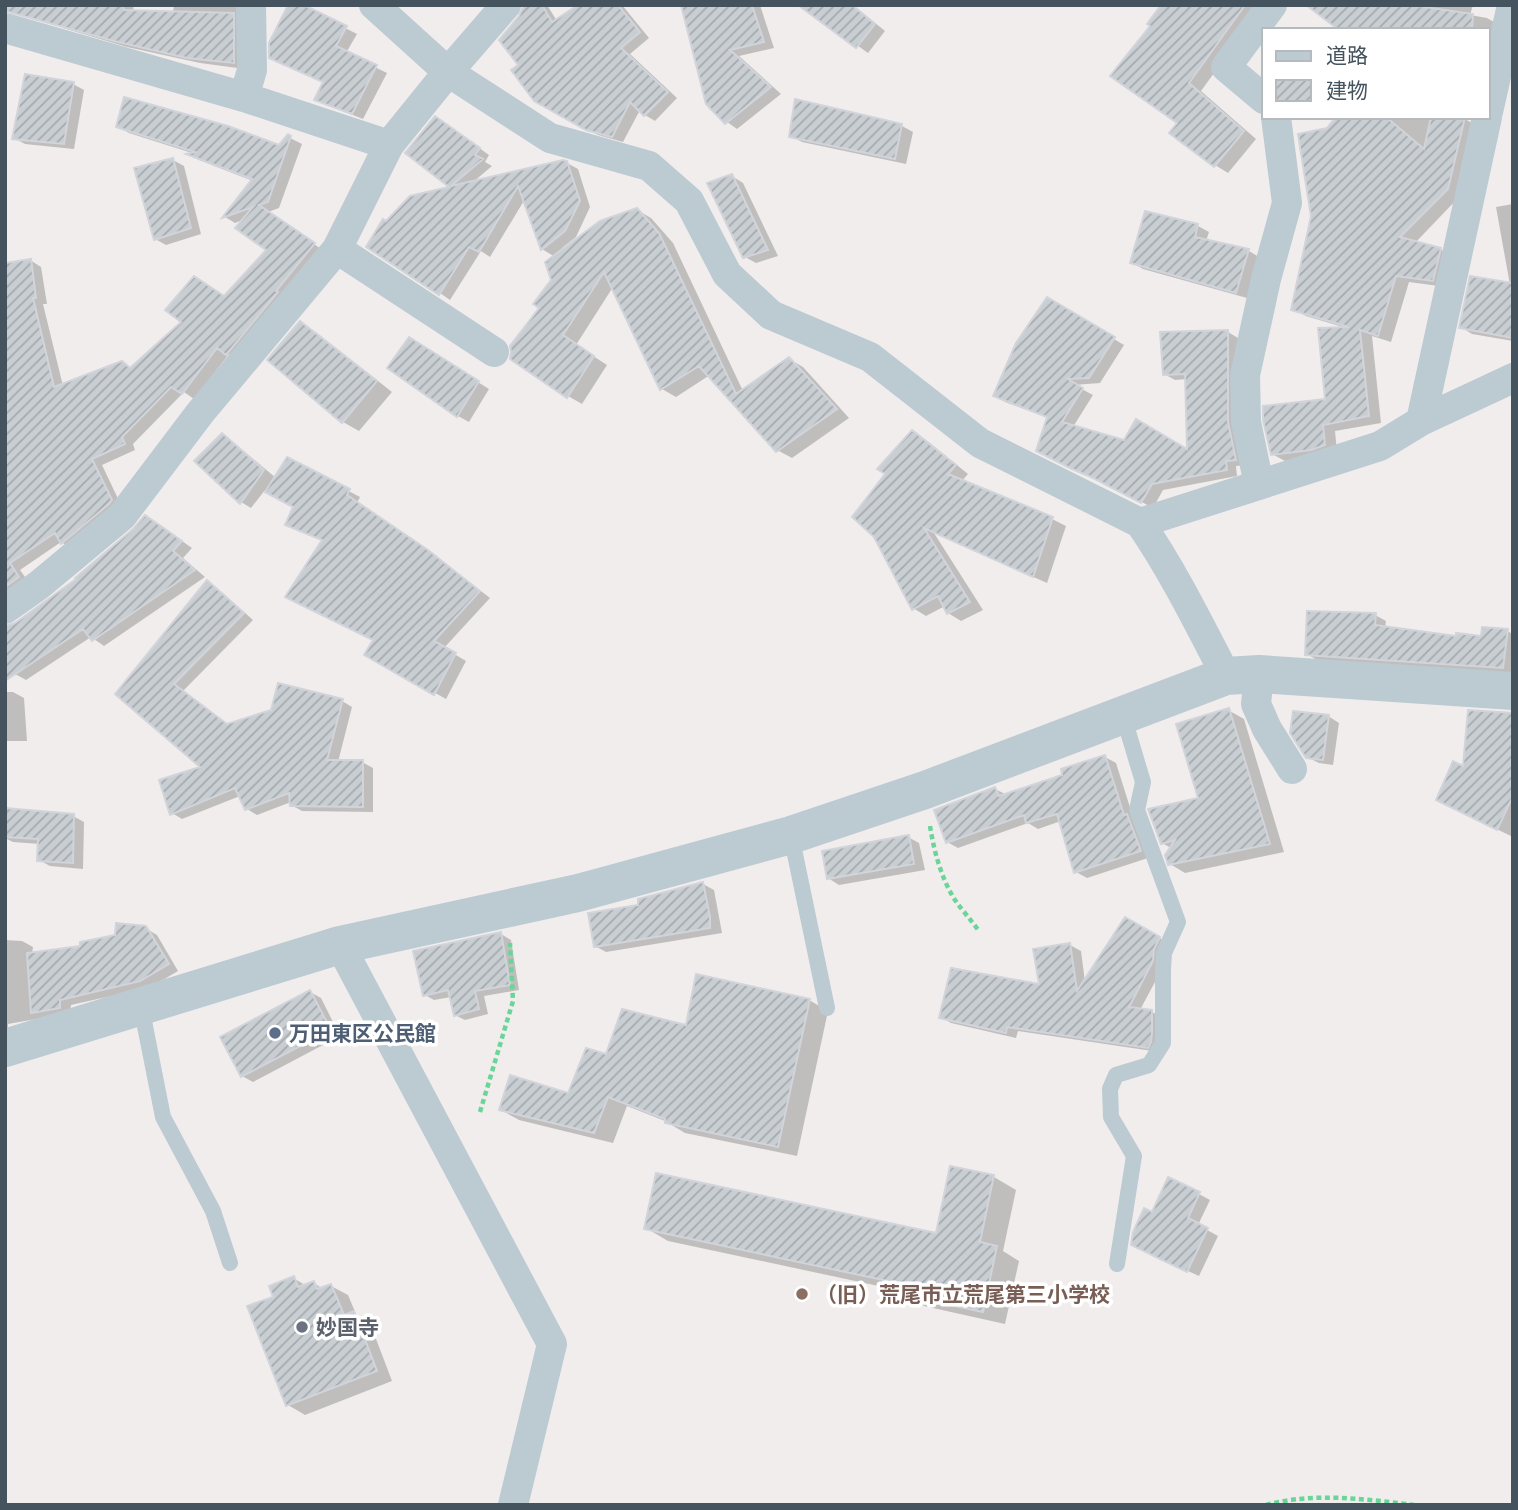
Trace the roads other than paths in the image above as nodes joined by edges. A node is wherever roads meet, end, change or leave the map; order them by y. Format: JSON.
{"nodes":[{"id":1,"x":251,"y":5,"type":"edge"},
{"id":2,"x":374,"y":5,"type":"edge"},
{"id":3,"x":506,"y":5,"type":"edge"},
{"id":4,"x":1272,"y":5,"type":"edge"},
{"id":5,"x":1511,"y":5,"type":"edge"},
{"id":6,"x":5,"y":29,"type":"edge"},
{"id":7,"x":448,"y":72,"type":"junction"},
{"id":8,"x":244,"y":97,"type":"junction"},
{"id":9,"x":1262,"y":97,"type":"edge"},
{"id":10,"x":1490,"y":103,"type":"edge"},
{"id":11,"x":1276,"y":119,"type":"edge"},
{"id":12,"x":1487,"y":119,"type":"edge"},
{"id":13,"x":389,"y":145,"type":"junction"},
{"id":14,"x":337,"y":249,"type":"junction"},
{"id":15,"x":494,"y":352,"type":"dead end"},
{"id":16,"x":1513,"y":378,"type":"edge"},
{"id":17,"x":1420,"y":421,"type":"junction"},
{"id":18,"x":1259,"y":485,"type":"junction"},
{"id":19,"x":1147,"y":533,"type":"junction"},
{"id":20,"x":5,"y":609,"type":"edge"},
{"id":21,"x":1243,"y":675,"type":"junction"},
{"id":22,"x":1513,"y":691,"type":"edge"},
{"id":23,"x":1123,"y":715,"type":"junction"},
{"id":24,"x":1292,"y":769,"type":"dead end"},
{"id":25,"x":791,"y":835,"type":"junction"},
{"id":26,"x":340,"y":945,"type":"junction"},
{"id":27,"x":141,"y":1006,"type":"junction"},
{"id":28,"x":827,"y":1008,"type":"dead end"},
{"id":29,"x":5,"y":1048,"type":"edge"},
{"id":30,"x":230,"y":1263,"type":"dead end"},
{"id":31,"x":1117,"y":1264,"type":"dead end"},
{"id":32,"x":513,"y":1505,"type":"edge"}],
"edges":[{"from":1,"to":8,"type":"street"},
{"from":2,"to":7,"type":"street"},
{"from":3,"to":7,"type":"street"},
{"from":4,"to":9,"type":"street"},
{"from":5,"to":10,"type":"street"},
{"from":6,"to":8,"type":"street"},
{"from":7,"to":13,"type":"street"},
{"from":7,"to":19,"type":"street"},
{"from":8,"to":13,"type":"street"},
{"from":11,"to":18,"type":"street"},
{"from":12,"to":17,"type":"street"},
{"from":13,"to":14,"type":"street"},
{"from":14,"to":15,"type":"street"},
{"from":14,"to":20,"type":"street"},
{"from":16,"to":17,"type":"street"},
{"from":17,"to":18,"type":"street"},
{"from":18,"to":19,"type":"street"},
{"from":19,"to":21,"type":"street"},
{"from":21,"to":22,"type":"street"},
{"from":21,"to":23,"type":"street"},
{"from":21,"to":24,"type":"street"},
{"from":23,"to":25,"type":"street"},
{"from":23,"to":31,"type":"lane"},
{"from":25,"to":26,"type":"street"},
{"from":25,"to":28,"type":"lane"},
{"from":26,"to":27,"type":"street"},
{"from":26,"to":32,"type":"street"},
{"from":27,"to":29,"type":"street"},
{"from":27,"to":30,"type":"lane"}]}
